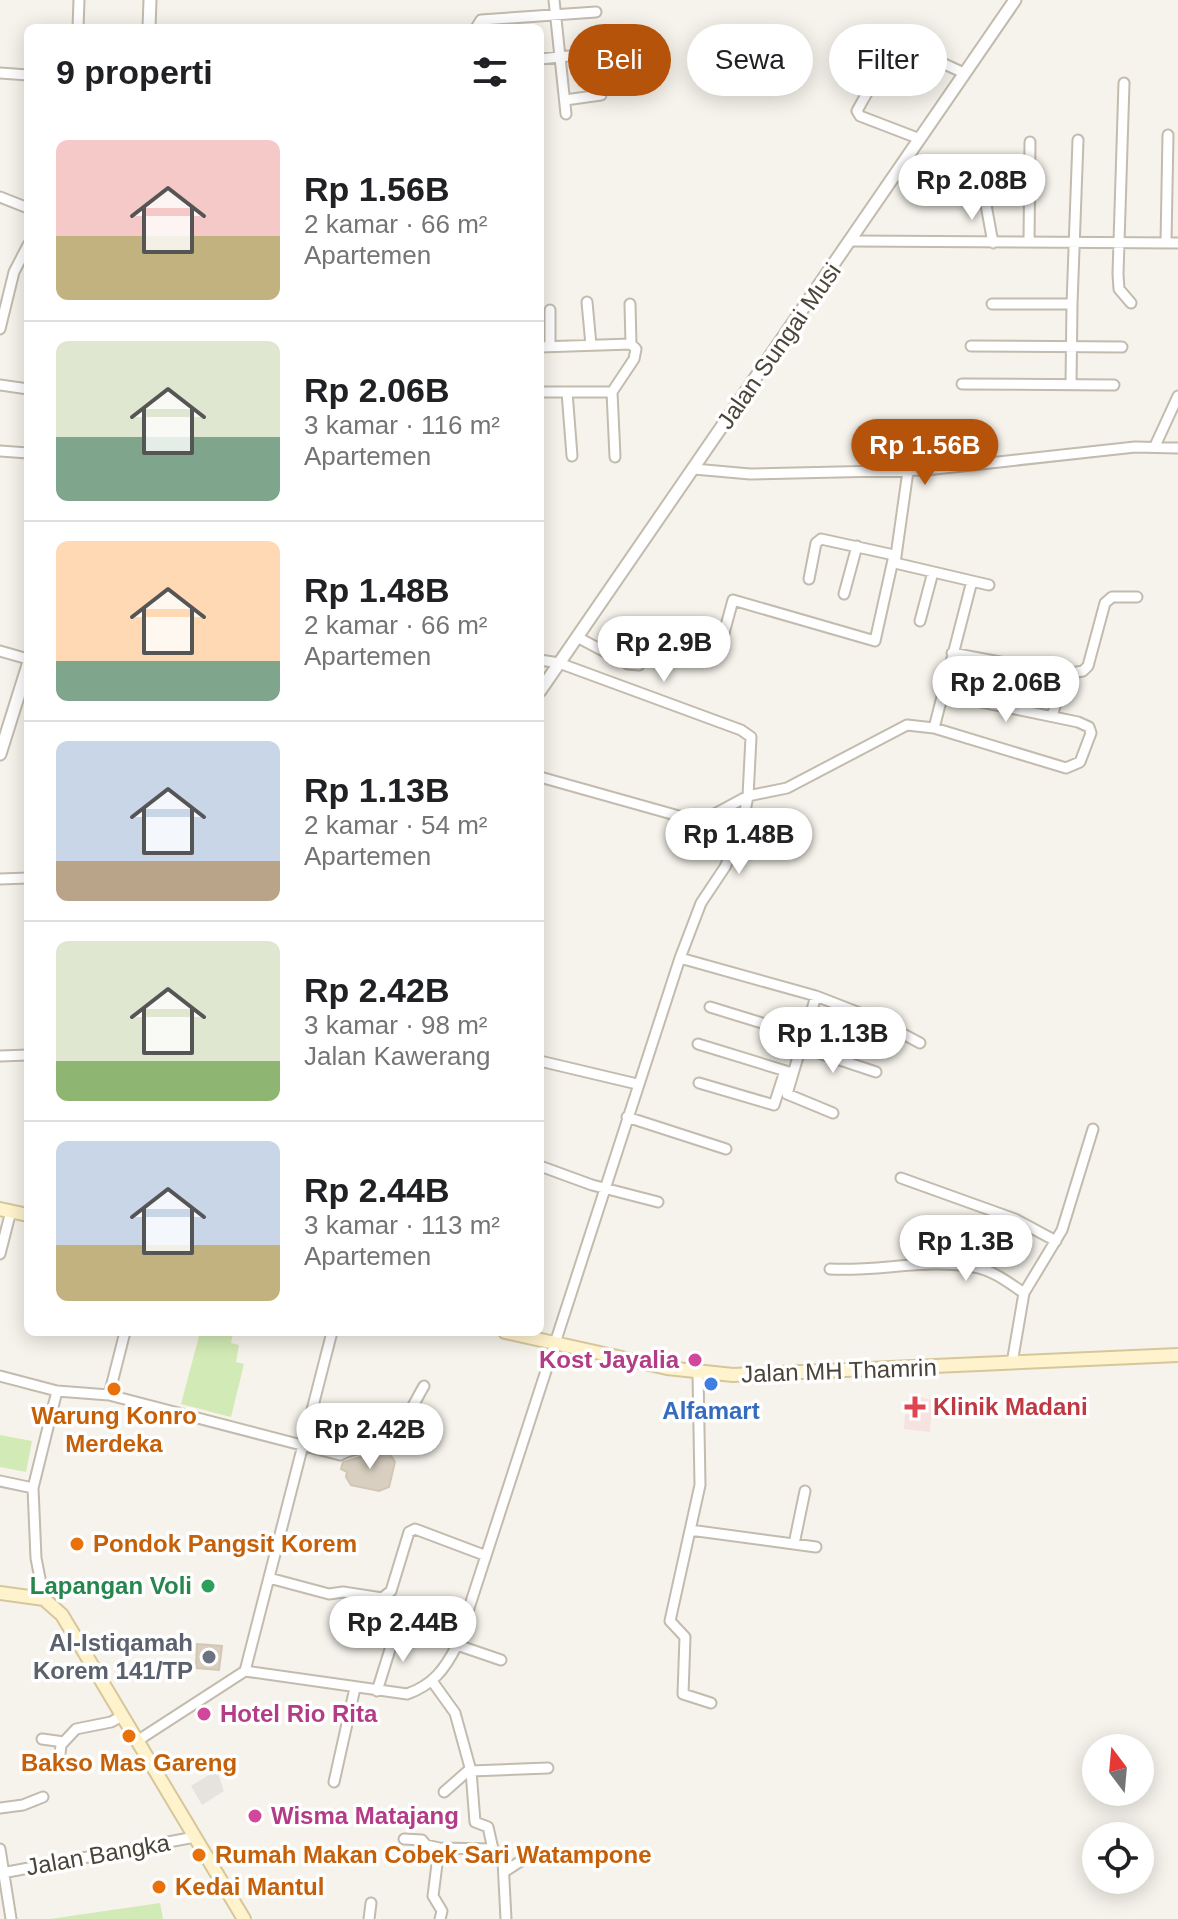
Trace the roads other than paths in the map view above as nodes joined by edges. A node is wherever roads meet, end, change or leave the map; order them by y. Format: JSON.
{"nodes":[{"id":1,"x":79,"y":0,"type":"edge"},
{"id":2,"x":150,"y":0,"type":"edge"},
{"id":3,"x":554,"y":0,"type":"edge"},
{"id":4,"x":1015,"y":0,"type":"edge"},
{"id":5,"x":596,"y":12,"type":"dead end"},
{"id":6,"x":556,"y":15,"type":"junction"},
{"id":7,"x":78,"y":24,"type":"edge"},
{"id":8,"x":149,"y":24,"type":"edge"},
{"id":9,"x":478,"y":24,"type":"edge"},
{"id":10,"x":568,"y":56,"type":"edge"},
{"id":11,"x":560,"y":57,"type":"junction"},
{"id":12,"x":544,"y":59,"type":"edge"},
{"id":13,"x":947,"y":65,"type":"edge"},
{"id":14,"x":0,"y":73,"type":"edge"},
{"id":15,"x":964,"y":73,"type":"junction"},
{"id":16,"x":24,"y":75,"type":"edge"},
{"id":17,"x":1124,"y":83,"type":"dead end"},
{"id":18,"x":594,"y":96,"type":"edge"},
{"id":19,"x":866,"y":96,"type":"edge"},
{"id":20,"x":565,"y":100,"type":"junction"},
{"id":21,"x":566,"y":114,"type":"dead end"},
{"id":22,"x":1168,"y":135,"type":"dead end"},
{"id":23,"x":920,"y":139,"type":"junction"},
{"id":24,"x":1078,"y":140,"type":"dead end"},
{"id":25,"x":1030,"y":142,"type":"dead end"},
{"id":26,"x":984,"y":194,"type":"dead end"},
{"id":27,"x":0,"y":197,"type":"edge"},
{"id":28,"x":24,"y":206,"type":"edge"},
{"id":29,"x":852,"y":241,"type":"junction"},
{"id":30,"x":1029,"y":242,"type":"junction"},
{"id":31,"x":1075,"y":242,"type":"junction"},
{"id":32,"x":1121,"y":242,"type":"junction"},
{"id":33,"x":1166,"y":242,"type":"junction"},
{"id":34,"x":993,"y":243,"type":"junction"},
{"id":35,"x":1178,"y":243,"type":"edge"},
{"id":36,"x":24,"y":253,"type":"edge"},
{"id":37,"x":587,"y":302,"type":"dead end"},
{"id":38,"x":1131,"y":303,"type":"dead end"},
{"id":39,"x":630,"y":304,"type":"dead end"},
{"id":40,"x":992,"y":304,"type":"dead end"},
{"id":41,"x":1072,"y":304,"type":"junction"},
{"id":42,"x":550,"y":310,"type":"dead end"},
{"id":43,"x":0,"y":329,"type":"edge"},
{"id":44,"x":631,"y":344,"type":"junction"},
{"id":45,"x":1070,"y":344,"type":"junction"},
{"id":46,"x":591,"y":345,"type":"junction"},
{"id":47,"x":971,"y":346,"type":"dead end"},
{"id":48,"x":545,"y":347,"type":"edge"},
{"id":49,"x":1122,"y":347,"type":"dead end"},
{"id":50,"x":962,"y":384,"type":"dead end"},
{"id":51,"x":1071,"y":384,"type":"junction"},
{"id":52,"x":0,"y":385,"type":"edge"},
{"id":53,"x":1114,"y":385,"type":"dead end"},
{"id":54,"x":24,"y":388,"type":"edge"},
{"id":55,"x":544,"y":392,"type":"edge"},
{"id":56,"x":567,"y":392,"type":"junction"},
{"id":57,"x":612,"y":392,"type":"junction"},
{"id":58,"x":1178,"y":396,"type":"edge"},
{"id":59,"x":1159,"y":446,"type":"junction"},
{"id":60,"x":1178,"y":448,"type":"edge"},
{"id":61,"x":0,"y":451,"type":"edge"},
{"id":62,"x":24,"y":453,"type":"edge"},
{"id":63,"x":572,"y":456,"type":"dead end"},
{"id":64,"x":615,"y":457,"type":"dead end"},
{"id":65,"x":694,"y":469,"type":"junction"},
{"id":66,"x":908,"y":471,"type":"junction"},
{"id":67,"x":857,"y":546,"type":"junction"},
{"id":68,"x":893,"y":557,"type":"junction"},
{"id":69,"x":933,"y":572,"type":"junction"},
{"id":70,"x":809,"y":579,"type":"dead end"},
{"id":71,"x":972,"y":581,"type":"junction"},
{"id":72,"x":989,"y":585,"type":"dead end"},
{"id":73,"x":844,"y":594,"type":"dead end"},
{"id":74,"x":1137,"y":597,"type":"dead end"},
{"id":75,"x":920,"y":621,"type":"dead end"},
{"id":76,"x":577,"y":637,"type":"junction"},
{"id":77,"x":0,"y":651,"type":"edge"},
{"id":78,"x":952,"y":653,"type":"junction"},
{"id":79,"x":24,"y":658,"type":"edge"},
{"id":80,"x":544,"y":661,"type":"edge"},
{"id":81,"x":559,"y":663,"type":"junction"},
{"id":82,"x":1065,"y":674,"type":"junction"},
{"id":83,"x":24,"y":678,"type":"edge"},
{"id":84,"x":544,"y":685,"type":"edge"},
{"id":85,"x":942,"y":694,"type":"junction"},
{"id":86,"x":1052,"y":716,"type":"junction"},
{"id":87,"x":934,"y":728,"type":"junction"},
{"id":88,"x":0,"y":754,"type":"edge"},
{"id":89,"x":544,"y":778,"type":"edge"},
{"id":90,"x":748,"y":796,"type":"junction"},
{"id":91,"x":24,"y":878,"type":"edge"},
{"id":92,"x":0,"y":879,"type":"edge"},
{"id":93,"x":680,"y":958,"type":"junction"},
{"id":94,"x":816,"y":996,"type":"junction"},
{"id":95,"x":710,"y":1007,"type":"dead end"},
{"id":96,"x":804,"y":1036,"type":"junction"},
{"id":97,"x":920,"y":1043,"type":"dead end"},
{"id":98,"x":698,"y":1044,"type":"dead end"},
{"id":99,"x":801,"y":1047,"type":"junction"},
{"id":100,"x":24,"y":1055,"type":"edge"},
{"id":101,"x":0,"y":1056,"type":"edge"},
{"id":102,"x":544,"y":1062,"type":"edge"},
{"id":103,"x":788,"y":1072,"type":"junction"},
{"id":104,"x":876,"y":1072,"type":"dead end"},
{"id":105,"x":699,"y":1083,"type":"dead end"},
{"id":106,"x":637,"y":1084,"type":"junction"},
{"id":107,"x":833,"y":1113,"type":"dead end"},
{"id":108,"x":627,"y":1117,"type":"junction"},
{"id":109,"x":1093,"y":1129,"type":"dead end"},
{"id":110,"x":726,"y":1149,"type":"dead end"},
{"id":111,"x":544,"y":1167,"type":"edge"},
{"id":112,"x":901,"y":1178,"type":"dead end"},
{"id":113,"x":604,"y":1187,"type":"junction"},
{"id":114,"x":658,"y":1202,"type":"dead end"},
{"id":115,"x":6,"y":1210,"type":"edge"},
{"id":116,"x":1056,"y":1241,"type":"junction"},
{"id":117,"x":0,"y":1254,"type":"edge"},
{"id":118,"x":830,"y":1269,"type":"dead end"},
{"id":119,"x":1024,"y":1293,"type":"junction"},
{"id":120,"x":124,"y":1336,"type":"edge"},
{"id":121,"x":331,"y":1336,"type":"edge"},
{"id":122,"x":521,"y":1336,"type":"edge"},
{"id":123,"x":553,"y":1344,"type":"junction"},
{"id":124,"x":1178,"y":1355,"type":"edge"},
{"id":125,"x":1012,"y":1363,"type":"junction"},
{"id":126,"x":698,"y":1373,"type":"junction"},
{"id":127,"x":0,"y":1376,"type":"edge"},
{"id":128,"x":424,"y":1386,"type":"dead end"},
{"id":129,"x":57,"y":1391,"type":"junction"},
{"id":130,"x":109,"y":1395,"type":"junction"},
{"id":131,"x":304,"y":1445,"type":"junction"},
{"id":132,"x":0,"y":1481,"type":"edge"},
{"id":133,"x":33,"y":1488,"type":"junction"},
{"id":134,"x":805,"y":1491,"type":"dead end"},
{"id":135,"x":690,"y":1530,"type":"junction"},
{"id":136,"x":794,"y":1544,"type":"junction"},
{"id":137,"x":816,"y":1547,"type":"dead end"},
{"id":138,"x":484,"y":1555,"type":"junction"},
{"id":139,"x":269,"y":1578,"type":"junction"},
{"id":140,"x":0,"y":1593,"type":"edge"},
{"id":141,"x":44,"y":1599,"type":"junction"},
{"id":142,"x":397,"y":1627,"type":"dead end"},
{"id":143,"x":457,"y":1645,"type":"junction"},
{"id":144,"x":501,"y":1660,"type":"dead end"},
{"id":145,"x":245,"y":1671,"type":"junction"},
{"id":146,"x":432,"y":1681,"type":"junction"},
{"id":147,"x":355,"y":1688,"type":"junction"},
{"id":148,"x":377,"y":1691,"type":"junction"},
{"id":149,"x":711,"y":1703,"type":"dead end"},
{"id":150,"x":122,"y":1716,"type":"junction"},
{"id":151,"x":42,"y":1739,"type":"dead end"},
{"id":152,"x":137,"y":1741,"type":"junction"},
{"id":153,"x":64,"y":1742,"type":"junction"},
{"id":154,"x":60,"y":1754,"type":"dead end"},
{"id":155,"x":548,"y":1768,"type":"dead end"},
{"id":156,"x":470,"y":1771,"type":"junction"},
{"id":157,"x":334,"y":1782,"type":"dead end"},
{"id":158,"x":444,"y":1792,"type":"dead end"},
{"id":159,"x":43,"y":1797,"type":"dead end"},
{"id":160,"x":0,"y":1808,"type":"edge"},
{"id":161,"x":195,"y":1837,"type":"junction"},
{"id":162,"x":404,"y":1839,"type":"dead end"},
{"id":163,"x":439,"y":1848,"type":"junction"},
{"id":164,"x":0,"y":1849,"type":"edge"},
{"id":165,"x":493,"y":1849,"type":"junction"},
{"id":166,"x":530,"y":1855,"type":"dead end"},
{"id":167,"x":504,"y":1872,"type":"junction"},
{"id":168,"x":2,"y":1873,"type":"edge"},
{"id":169,"x":3,"y":1893,"type":"edge"},
{"id":170,"x":371,"y":1903,"type":"dead end"},
{"id":171,"x":11,"y":1919,"type":"edge"},
{"id":172,"x":244,"y":1919,"type":"edge"},
{"id":173,"x":369,"y":1919,"type":"edge"},
{"id":174,"x":440,"y":1919,"type":"edge"},
{"id":175,"x":506,"y":1919,"type":"edge"}],
"edges":[{"from":1,"to":7,"type":"street"},
{"from":2,"to":8,"type":"street"},
{"from":3,"to":6,"type":"street"},
{"from":4,"to":15,"type":"street","name":"Jalan Sungai Musi"},
{"from":5,"to":6,"type":"street"},
{"from":6,"to":9,"type":"street"},
{"from":6,"to":11,"type":"street"},
{"from":10,"to":11,"type":"street"},
{"from":11,"to":12,"type":"street"},
{"from":11,"to":20,"type":"street"},
{"from":13,"to":15,"type":"street"},
{"from":14,"to":16,"type":"street"},
{"from":15,"to":23,"type":"street","name":"Jalan Sungai Musi"},
{"from":17,"to":32,"type":"street"},
{"from":18,"to":20,"type":"street"},
{"from":19,"to":23,"type":"street"},
{"from":20,"to":21,"type":"street"},
{"from":22,"to":33,"type":"street"},
{"from":23,"to":29,"type":"street","name":"Jalan Sungai Musi"},
{"from":24,"to":31,"type":"street"},
{"from":25,"to":30,"type":"street"},
{"from":26,"to":34,"type":"street"},
{"from":27,"to":28,"type":"street"},
{"from":29,"to":34,"type":"street"},
{"from":29,"to":65,"type":"street","name":"Jalan Sungai Musi"},
{"from":30,"to":31,"type":"street"},
{"from":30,"to":34,"type":"street"},
{"from":31,"to":32,"type":"street"},
{"from":31,"to":41,"type":"street"},
{"from":32,"to":33,"type":"street"},
{"from":32,"to":38,"type":"street"},
{"from":33,"to":35,"type":"street"},
{"from":36,"to":43,"type":"street"},
{"from":37,"to":46,"type":"street"},
{"from":39,"to":44,"type":"street"},
{"from":40,"to":41,"type":"street"},
{"from":41,"to":45,"type":"street"},
{"from":42,"to":48,"type":"street"},
{"from":44,"to":46,"type":"street"},
{"from":44,"to":57,"type":"street"},
{"from":45,"to":47,"type":"street"},
{"from":45,"to":49,"type":"street"},
{"from":45,"to":51,"type":"street"},
{"from":46,"to":48,"type":"street"},
{"from":50,"to":51,"type":"street"},
{"from":51,"to":53,"type":"street"},
{"from":52,"to":54,"type":"street"},
{"from":55,"to":56,"type":"street"},
{"from":56,"to":57,"type":"street"},
{"from":56,"to":63,"type":"street"},
{"from":57,"to":64,"type":"street"},
{"from":58,"to":59,"type":"street"},
{"from":59,"to":60,"type":"street"},
{"from":59,"to":66,"type":"street"},
{"from":61,"to":62,"type":"street"},
{"from":65,"to":66,"type":"street"},
{"from":65,"to":76,"type":"street","name":"Jalan Sungai Musi"},
{"from":66,"to":68,"type":"street"},
{"from":67,"to":68,"type":"street"},
{"from":67,"to":70,"type":"street"},
{"from":67,"to":73,"type":"street"},
{"from":68,"to":69,"type":"street"},
{"from":68,"to":76,"type":"street"},
{"from":69,"to":71,"type":"street"},
{"from":69,"to":75,"type":"street"},
{"from":71,"to":72,"type":"street"},
{"from":71,"to":78,"type":"street"},
{"from":74,"to":82,"type":"street"},
{"from":76,"to":81,"type":"street","name":"Jalan Sungai Musi"},
{"from":77,"to":79,"type":"street"},
{"from":78,"to":82,"type":"street"},
{"from":78,"to":85,"type":"street"},
{"from":80,"to":81,"type":"street"},
{"from":81,"to":84,"type":"street","name":"Jalan Sungai Musi"},
{"from":81,"to":90,"type":"street"},
{"from":82,"to":86,"type":"street"},
{"from":83,"to":88,"type":"street"},
{"from":85,"to":86,"type":"street"},
{"from":85,"to":87,"type":"street"},
{"from":86,"to":87,"type":"street"},
{"from":87,"to":90,"type":"street"},
{"from":89,"to":90,"type":"street"},
{"from":90,"to":93,"type":"street"},
{"from":91,"to":92,"type":"street"},
{"from":93,"to":94,"type":"street"},
{"from":93,"to":106,"type":"street"},
{"from":94,"to":96,"type":"street"},
{"from":94,"to":97,"type":"street"},
{"from":95,"to":96,"type":"street"},
{"from":96,"to":99,"type":"street"},
{"from":98,"to":103,"type":"street"},
{"from":99,"to":103,"type":"street"},
{"from":99,"to":104,"type":"street"},
{"from":100,"to":101,"type":"street"},
{"from":102,"to":106,"type":"street"},
{"from":103,"to":105,"type":"street"},
{"from":103,"to":107,"type":"street"},
{"from":106,"to":108,"type":"street"},
{"from":108,"to":110,"type":"street"},
{"from":108,"to":113,"type":"street"},
{"from":109,"to":116,"type":"street"},
{"from":111,"to":113,"type":"street"},
{"from":112,"to":116,"type":"street"},
{"from":113,"to":114,"type":"street"},
{"from":113,"to":123,"type":"street"},
{"from":115,"to":117,"type":"street"},
{"from":116,"to":119,"type":"street"},
{"from":118,"to":119,"type":"street"},
{"from":119,"to":125,"type":"street"},
{"from":120,"to":130,"type":"street"},
{"from":121,"to":131,"type":"street"},
{"from":122,"to":123,"type":"main road","name":"Jalan MH Thamrin"},
{"from":123,"to":126,"type":"main road","name":"Jalan MH Thamrin"},
{"from":123,"to":138,"type":"street"},
{"from":124,"to":125,"type":"main road","name":"Jalan MH Thamrin"},
{"from":125,"to":126,"type":"main road","name":"Jalan MH Thamrin"},
{"from":126,"to":135,"type":"street"},
{"from":127,"to":129,"type":"street"},
{"from":128,"to":131,"type":"street"},
{"from":129,"to":130,"type":"street"},
{"from":129,"to":133,"type":"street"},
{"from":130,"to":131,"type":"street"},
{"from":131,"to":139,"type":"street"},
{"from":132,"to":133,"type":"street"},
{"from":133,"to":141,"type":"street"},
{"from":134,"to":136,"type":"street"},
{"from":135,"to":136,"type":"street"},
{"from":135,"to":149,"type":"street"},
{"from":136,"to":137,"type":"street"},
{"from":138,"to":139,"type":"street"},
{"from":138,"to":143,"type":"street"},
{"from":139,"to":145,"type":"street"},
{"from":140,"to":141,"type":"main road"},
{"from":141,"to":150,"type":"main road"},
{"from":142,"to":148,"type":"street"},
{"from":143,"to":144,"type":"street"},
{"from":143,"to":146,"type":"street"},
{"from":145,"to":147,"type":"street"},
{"from":145,"to":152,"type":"street"},
{"from":146,"to":148,"type":"street"},
{"from":146,"to":156,"type":"street"},
{"from":147,"to":148,"type":"street"},
{"from":147,"to":157,"type":"street"},
{"from":150,"to":152,"type":"main road"},
{"from":150,"to":153,"type":"street"},
{"from":151,"to":153,"type":"street"},
{"from":152,"to":161,"type":"main road"},
{"from":153,"to":154,"type":"street"},
{"from":155,"to":156,"type":"street"},
{"from":156,"to":158,"type":"street"},
{"from":156,"to":165,"type":"street"},
{"from":159,"to":160,"type":"street"},
{"from":161,"to":168,"type":"street","name":"Jalan Bangka"},
{"from":161,"to":172,"type":"main road"},
{"from":162,"to":163,"type":"street"},
{"from":163,"to":165,"type":"street"},
{"from":163,"to":174,"type":"street"},
{"from":164,"to":168,"type":"street"},
{"from":165,"to":167,"type":"street"},
{"from":166,"to":167,"type":"street"},
{"from":167,"to":175,"type":"street"},
{"from":168,"to":169,"type":"street"},
{"from":169,"to":171,"type":"street"},
{"from":170,"to":173,"type":"street"}]}
